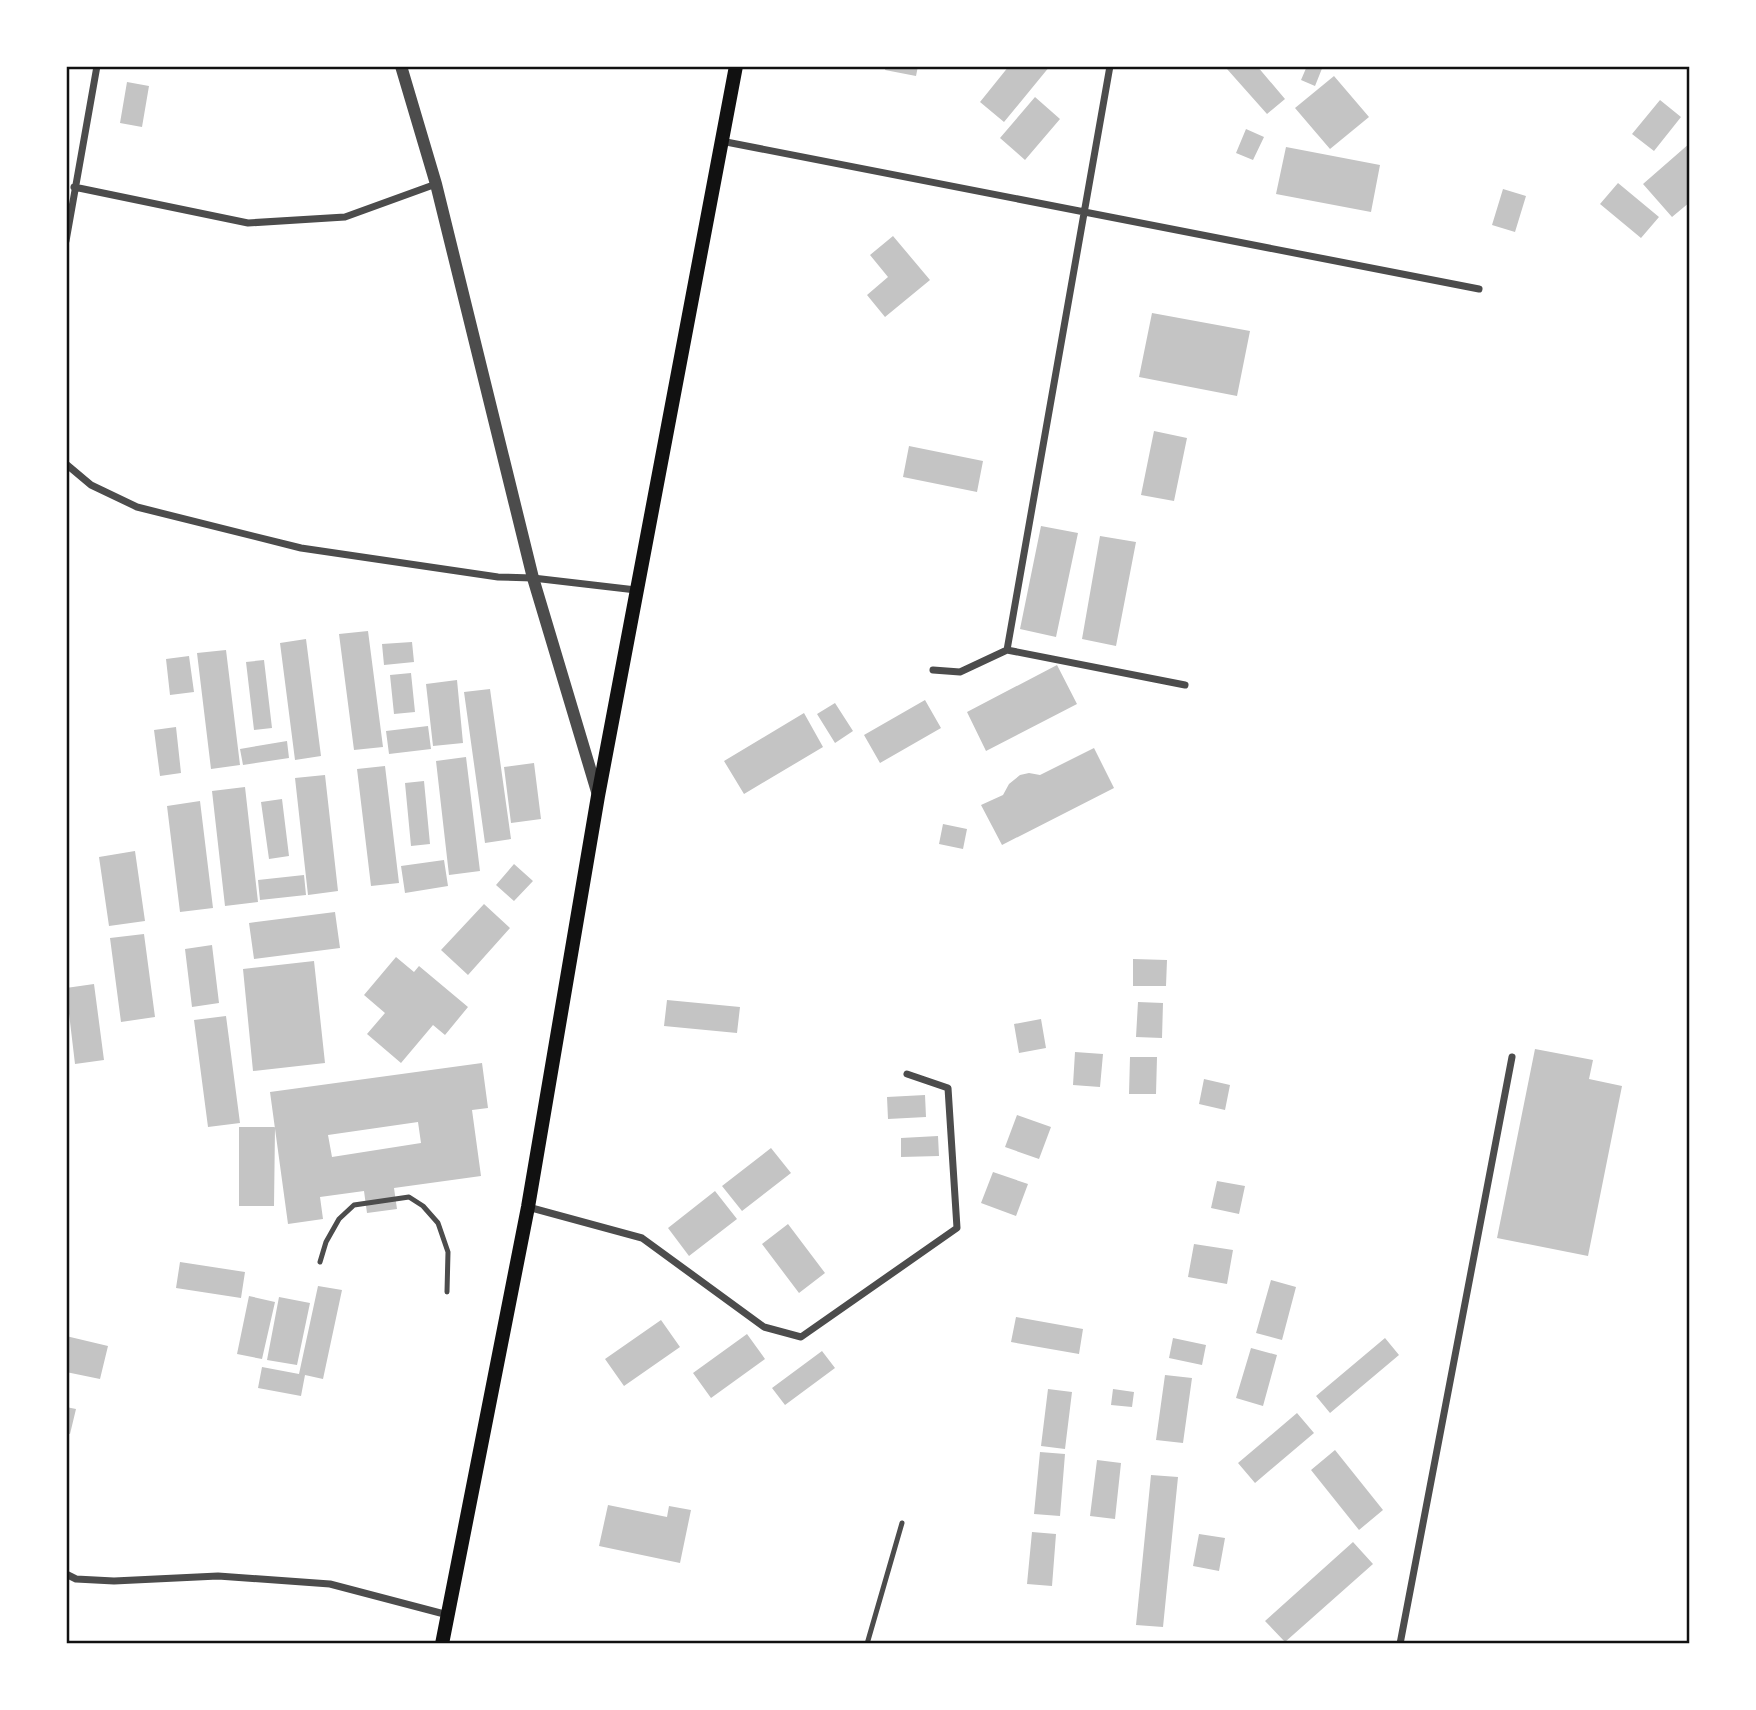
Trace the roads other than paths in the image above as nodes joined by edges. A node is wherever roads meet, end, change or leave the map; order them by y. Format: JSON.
{"nodes":[{"id":1,"x":97,"y":66,"type":"edge"},
{"id":2,"x":401,"y":66,"type":"edge"},
{"id":3,"x":736,"y":66,"type":"edge"},
{"id":4,"x":1110,"y":66,"type":"edge"},
{"id":5,"x":720,"y":140,"type":"junction"},
{"id":6,"x":436,"y":184,"type":"junction"},
{"id":7,"x":74,"y":187,"type":"junction"},
{"id":8,"x":1084,"y":211,"type":"junction"},
{"id":9,"x":66,"y":241,"type":"edge"},
{"id":10,"x":1479,"y":289,"type":"dead end"},
{"id":11,"x":66,"y":464,"type":"edge"},
{"id":12,"x":533,"y":578,"type":"junction"},
{"id":13,"x":638,"y":591,"type":"junction"},
{"id":14,"x":1007,"y":650,"type":"junction"},
{"id":15,"x":933,"y":670,"type":"dead end"},
{"id":16,"x":1185,"y":685,"type":"dead end"},
{"id":17,"x":598,"y":796,"type":"junction"},
{"id":18,"x":1512,"y":1057,"type":"dead end"},
{"id":19,"x":907,"y":1074,"type":"dead end"},
{"id":20,"x":528,"y":1207,"type":"junction"},
{"id":21,"x":320,"y":1262,"type":"dead end"},
{"id":22,"x":446,"y":1292,"type":"dead end"},
{"id":23,"x":902,"y":1523,"type":"dead end"},
{"id":24,"x":66,"y":1574,"type":"edge"},
{"id":25,"x":449,"y":1615,"type":"junction"},
{"id":26,"x":442,"y":1643,"type":"edge"},
{"id":27,"x":867,"y":1643,"type":"edge"},
{"id":28,"x":1400,"y":1643,"type":"edge"}],
"edges":[{"from":1,"to":7,"type":"street"},
{"from":2,"to":6,"type":"street"},
{"from":3,"to":5,"type":"main road"},
{"from":4,"to":8,"type":"street"},
{"from":5,"to":8,"type":"street"},
{"from":5,"to":13,"type":"main road"},
{"from":6,"to":7,"type":"street"},
{"from":6,"to":12,"type":"street"},
{"from":7,"to":9,"type":"street"},
{"from":8,"to":10,"type":"street"},
{"from":8,"to":14,"type":"street"},
{"from":11,"to":12,"type":"street"},
{"from":12,"to":13,"type":"street"},
{"from":12,"to":17,"type":"street"},
{"from":13,"to":17,"type":"main road"},
{"from":14,"to":15,"type":"street"},
{"from":14,"to":16,"type":"street"},
{"from":17,"to":20,"type":"main road"},
{"from":18,"to":28,"type":"street"},
{"from":19,"to":20,"type":"street"},
{"from":20,"to":25,"type":"main road"},
{"from":21,"to":22,"type":"lane"},
{"from":23,"to":27,"type":"lane"},
{"from":24,"to":25,"type":"street"},
{"from":25,"to":26,"type":"main road"}]}
